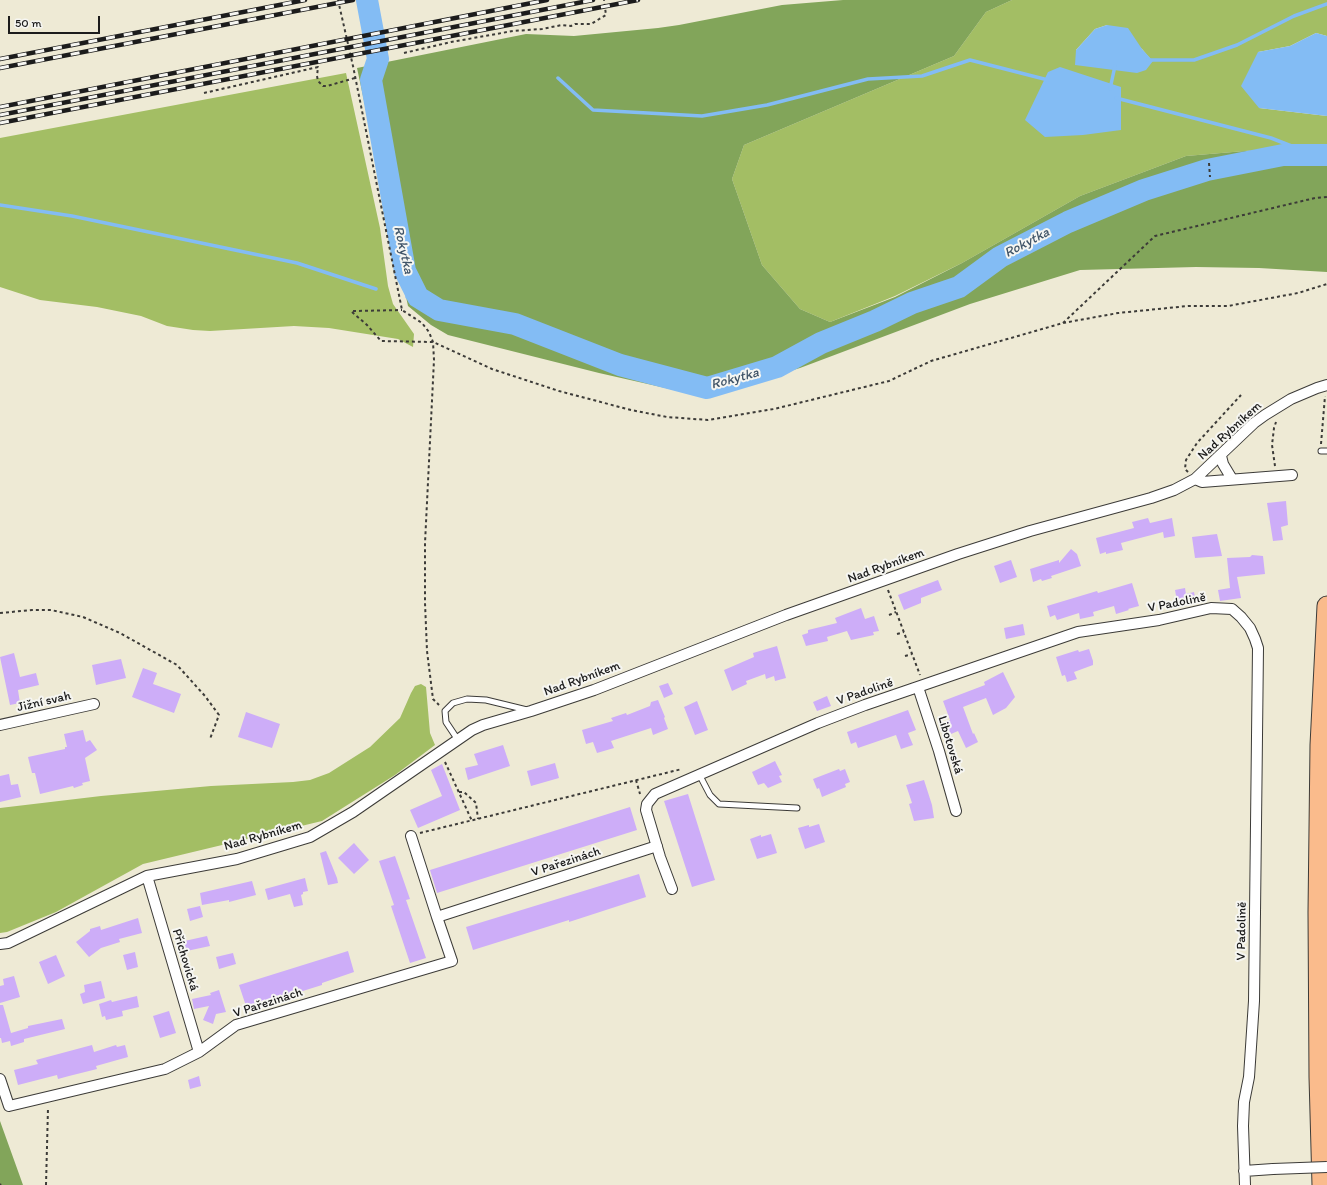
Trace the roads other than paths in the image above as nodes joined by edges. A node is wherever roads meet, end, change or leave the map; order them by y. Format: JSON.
{"nodes":[{"id":1,"x":1326,"y":390,"type":"edge"},
{"id":2,"x":1321,"y":451,"type":"road end"},
{"id":3,"x":1327,"y":451,"type":"edge"},
{"id":4,"x":1221,"y":456,"type":"junction"},
{"id":5,"x":1292,"y":475,"type":"dead end"},
{"id":6,"x":1196,"y":479,"type":"junction"},
{"id":7,"x":1232,"y":479,"type":"junction"},
{"id":8,"x":1327,"y":606,"type":"edge"},
{"id":9,"x":918,"y":687,"type":"junction"},
{"id":10,"x":94,"y":704,"type":"dead end"},
{"id":11,"x":532,"y":711,"type":"junction"},
{"id":12,"x":0,"y":725,"type":"edge"},
{"id":13,"x":458,"y":740,"type":"junction"},
{"id":14,"x":699,"y":774,"type":"junction"},
{"id":15,"x":797,"y":808,"type":"dead end"},
{"id":16,"x":956,"y":811,"type":"dead end"},
{"id":17,"x":411,"y":836,"type":"road end"},
{"id":18,"x":657,"y":846,"type":"junction"},
{"id":19,"x":147,"y":876,"type":"junction"},
{"id":20,"x":672,"y":890,"type":"dead end"},
{"id":21,"x":436,"y":917,"type":"junction"},
{"id":22,"x":0,"y":944,"type":"edge"},
{"id":23,"x":199,"y":1052,"type":"junction"},
{"id":24,"x":0,"y":1079,"type":"edge"},
{"id":25,"x":1327,"y":1167,"type":"edge"},
{"id":26,"x":1244,"y":1170,"type":"junction"},
{"id":27,"x":1245,"y":1185,"type":"edge"},
{"id":28,"x":1322,"y":1185,"type":"edge"}],
"edges":[{"from":1,"to":4,"type":"street","name":"Nad Rybníkem"},
{"from":2,"to":3,"type":"lane"},
{"from":4,"to":6,"type":"street","name":"Nad Rybníkem"},
{"from":4,"to":7,"type":"street"},
{"from":5,"to":7,"type":"street","name":"Nad Rybníkem"},
{"from":6,"to":7,"type":"street","name":"Nad Rybníkem"},
{"from":6,"to":11,"type":"street","name":"Nad Rybníkem"},
{"from":8,"to":28,"type":"highway"},
{"from":9,"to":14,"type":"street","name":"V Padolině"},
{"from":9,"to":16,"type":"street","name":"Libotovská"},
{"from":9,"to":26,"type":"street","name":"V Padolině"},
{"from":10,"to":12,"type":"street","name":"Jižní svah"},
{"from":11,"to":13,"type":"street","name":"Nad Rybníkem"},
{"from":11,"to":13,"type":"lane"},
{"from":13,"to":19,"type":"street","name":"Nad Rybníkem"},
{"from":14,"to":15,"type":"lane"},
{"from":14,"to":18,"type":"street","name":"V Padolině"},
{"from":17,"to":21,"type":"street","name":"V Pařezinách"},
{"from":18,"to":20,"type":"street","name":"V Padolině"},
{"from":18,"to":21,"type":"street","name":"V Pařezinách"},
{"from":19,"to":22,"type":"street","name":"Nad Rybníkem"},
{"from":19,"to":23,"type":"street","name":"Příchovická"},
{"from":21,"to":23,"type":"street","name":"V Pařezinách"},
{"from":23,"to":24,"type":"street","name":"V Pařezinách"},
{"from":25,"to":26,"type":"street","bridge":true},
{"from":26,"to":27,"type":"street","name":"V Padolině"}]}
